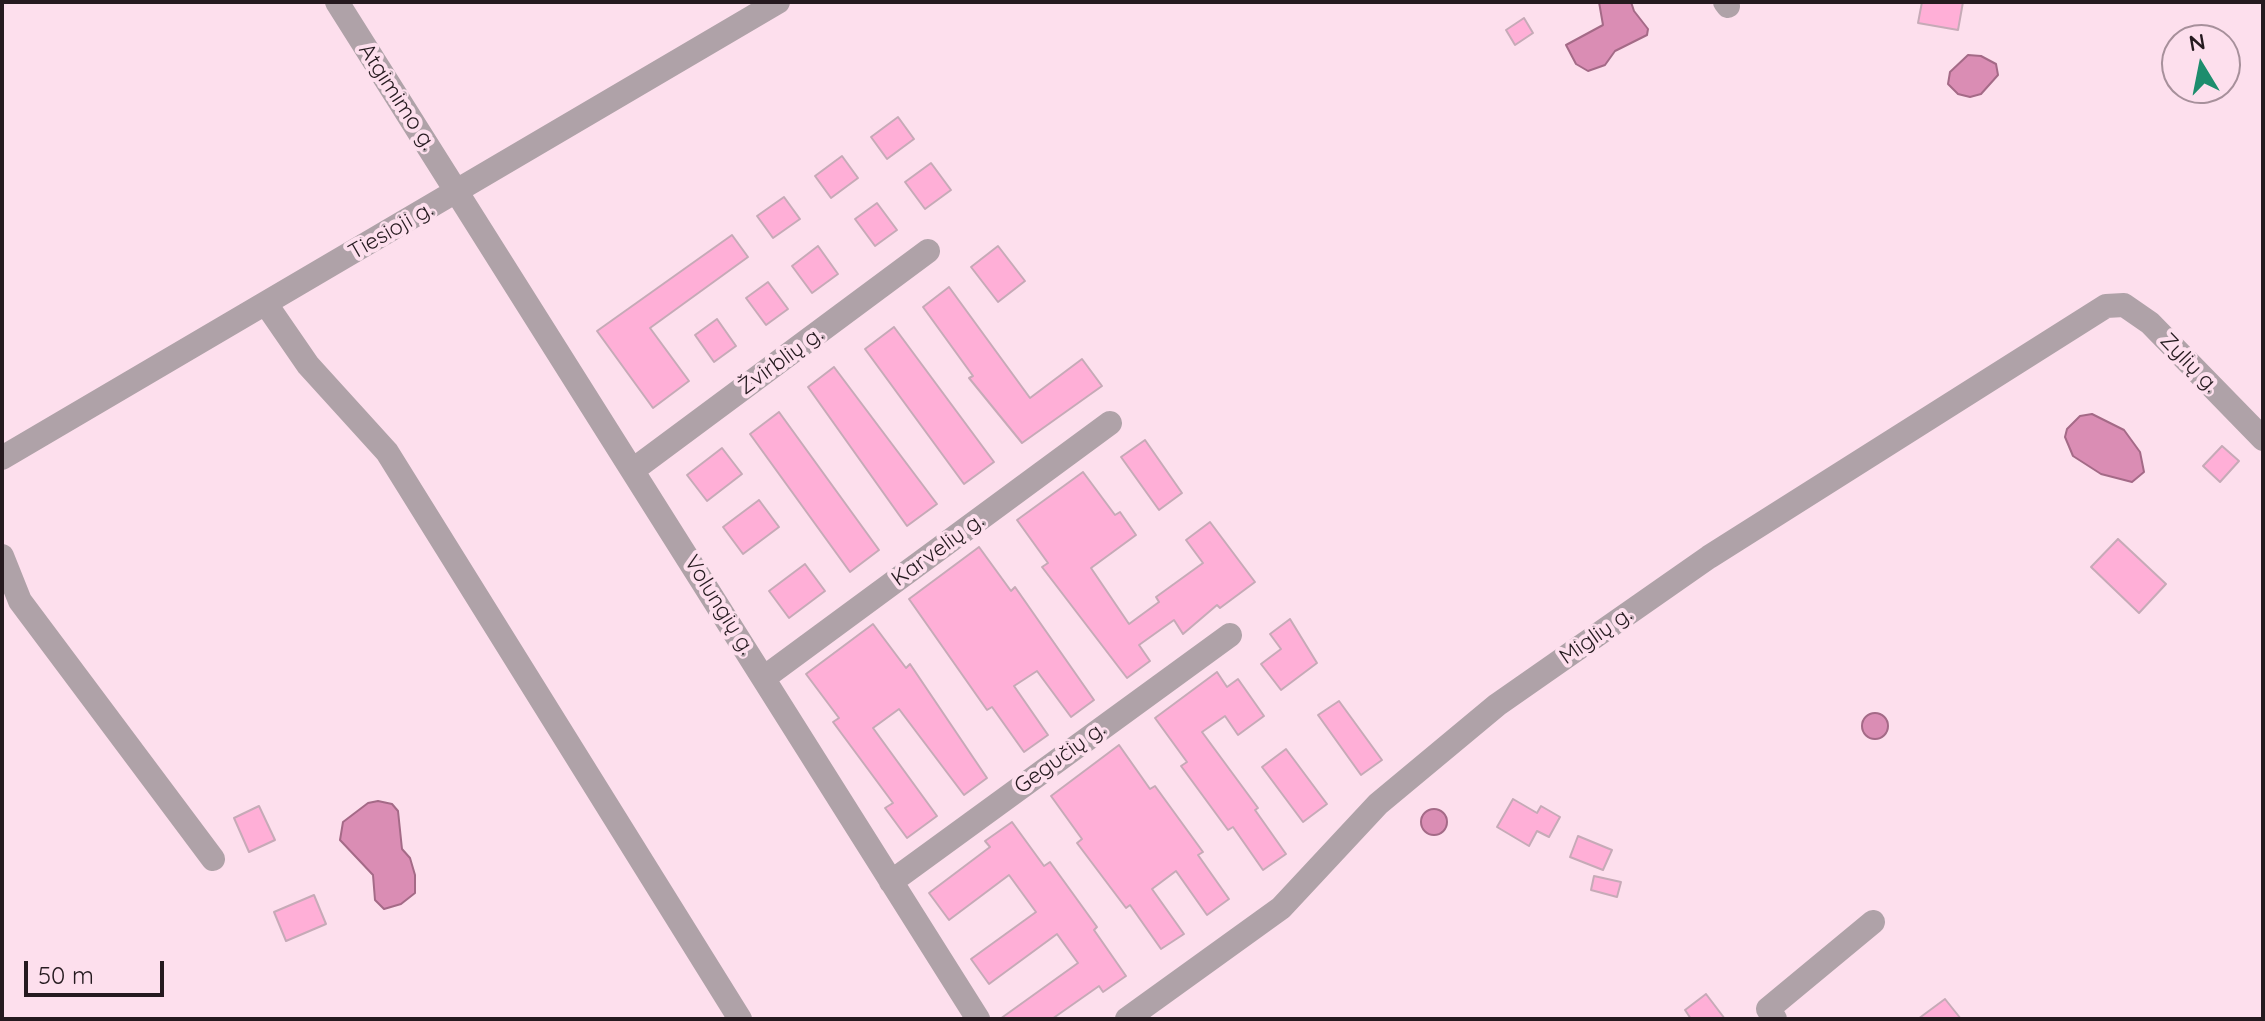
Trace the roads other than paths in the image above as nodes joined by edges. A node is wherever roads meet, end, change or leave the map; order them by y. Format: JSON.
{"nodes":[{"id":1,"x":337,"y":2,"type":"edge"},
{"id":2,"x":778,"y":2,"type":"edge"},
{"id":3,"x":458,"y":192,"type":"junction"},
{"id":4,"x":928,"y":251,"type":"dead end"},
{"id":5,"x":266,"y":304,"type":"junction"},
{"id":6,"x":2106,"y":306,"type":"joint"},
{"id":7,"x":1110,"y":423,"type":"dead end"},
{"id":8,"x":2263,"y":439,"type":"edge"},
{"id":9,"x":2,"y":458,"type":"edge"},
{"id":10,"x":633,"y":470,"type":"junction"},
{"id":11,"x":2,"y":556,"type":"edge"},
{"id":12,"x":1230,"y":635,"type":"dead end"},
{"id":13,"x":765,"y":677,"type":"junction"},
{"id":14,"x":213,"y":859,"type":"dead end"},
{"id":15,"x":891,"y":882,"type":"junction"},
{"id":16,"x":1873,"y":922,"type":"dead end"},
{"id":17,"x":740,"y":1019,"type":"edge"},
{"id":18,"x":978,"y":1019,"type":"edge"},
{"id":19,"x":1127,"y":1019,"type":"edge"},
{"id":20,"x":1775,"y":1019,"type":"edge"}],
"edges":[{"from":1,"to":3,"type":"street","name":"Atgimimo g."},
{"from":2,"to":3,"type":"street","name":"Tiesioji g."},
{"from":3,"to":5,"type":"street","name":"Tiesioji g."},
{"from":3,"to":10,"type":"street","name":"Volungių g."},
{"from":4,"to":10,"type":"street","name":"Žvirblių g."},
{"from":5,"to":9,"type":"street","name":"Tiesioji g."},
{"from":5,"to":17,"type":"street"},
{"from":6,"to":8,"type":"street","name":"Zylių g."},
{"from":6,"to":19,"type":"street","name":"Miglių g."},
{"from":7,"to":13,"type":"street","name":"Karvelių g."},
{"from":10,"to":13,"type":"street","name":"Volungių g."},
{"from":11,"to":14,"type":"street"},
{"from":12,"to":15,"type":"street","name":"Gegučių g."},
{"from":13,"to":15,"type":"street","name":"Volungių g."},
{"from":15,"to":18,"type":"street","name":"Volungių g."},
{"from":16,"to":20,"type":"street"}]}
